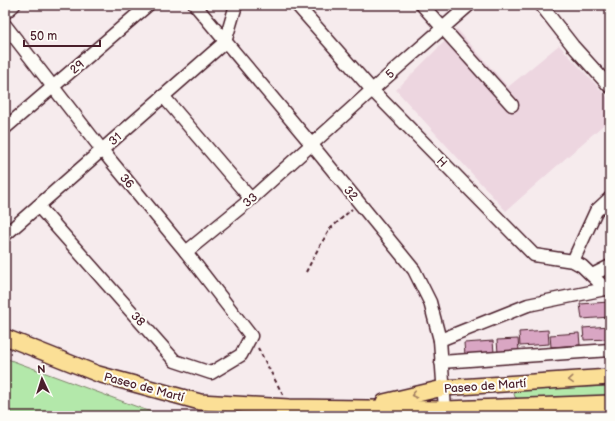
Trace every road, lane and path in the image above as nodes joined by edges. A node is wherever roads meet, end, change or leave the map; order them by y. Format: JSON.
{"nodes":[{"id":1,"x":14,"y":5,"type":"edge"},
{"id":2,"x":148,"y":5,"type":"edge"},
{"id":3,"x":195,"y":5,"type":"edge"},
{"id":4,"x":236,"y":5,"type":"edge"},
{"id":5,"x":297,"y":5,"type":"edge"},
{"id":6,"x":422,"y":5,"type":"edge"},
{"id":7,"x":469,"y":5,"type":"edge"},
{"id":8,"x":541,"y":5,"type":"edge"},
{"id":9,"x":5,"y":13,"type":"edge"},
{"id":10,"x":5,"y":25,"type":"edge"},
{"id":11,"x":443,"y":27,"type":"junction"},
{"id":12,"x":225,"y":42,"type":"junction"},
{"id":13,"x":53,"y":88,"type":"junction"},
{"id":14,"x":610,"y":88,"type":"edge"},
{"id":15,"x":372,"y":90,"type":"junction"},
{"id":16,"x":164,"y":96,"type":"junction"},
{"id":17,"x":512,"y":105,"type":"dead end"},
{"id":18,"x":5,"y":128,"type":"edge"},
{"id":19,"x":312,"y":145,"type":"junction"},
{"id":20,"x":102,"y":150,"type":"junction"},
{"id":21,"x":610,"y":198,"type":"edge"},
{"id":22,"x":251,"y":199,"type":"junction"},
{"id":23,"x":359,"y":203,"type":"junction"},
{"id":24,"x":38,"y":206,"type":"junction"},
{"id":25,"x":5,"y":235,"type":"edge"},
{"id":26,"x":186,"y":252,"type":"junction"},
{"id":27,"x":573,"y":262,"type":"junction"},
{"id":28,"x":610,"y":266,"type":"edge"},
{"id":29,"x":306,"y":272,"type":"dead end"},
{"id":30,"x":592,"y":275,"type":"junction"},
{"id":31,"x":608,"y":289,"type":"edge"},
{"id":32,"x":251,"y":336,"type":"junction"},
{"id":33,"x":5,"y":337,"type":"edge"},
{"id":34,"x":440,"y":340,"type":"junction"},
{"id":35,"x":610,"y":350,"type":"edge"},
{"id":36,"x":441,"y":362,"type":"junction"},
{"id":37,"x":610,"y":377,"type":"edge"},
{"id":38,"x":443,"y":388,"type":"junction"},
{"id":39,"x":610,"y":403,"type":"edge"},
{"id":40,"x":289,"y":407,"type":"junction"},
{"id":41,"x":362,"y":407,"type":"junction"},
{"id":42,"x":445,"y":408,"type":"junction"}],
"edges":[{"from":1,"to":9,"type":"street"},
{"from":2,"to":13,"type":"street","name":"29"},
{"from":3,"to":12,"type":"street","name":"32"},
{"from":4,"to":12,"type":"street"},
{"from":5,"to":15,"type":"street","name":"H"},
{"from":6,"to":11,"type":"street"},
{"from":7,"to":11,"type":"street","name":"5"},
{"from":8,"to":14,"type":"street"},
{"from":10,"to":13,"type":"street","name":"36"},
{"from":11,"to":15,"type":"street","name":"5"},
{"from":11,"to":17,"type":"street"},
{"from":12,"to":16,"type":"street","name":"31"},
{"from":12,"to":19,"type":"street","name":"32"},
{"from":13,"to":18,"type":"street","name":"29"},
{"from":13,"to":20,"type":"street","name":"36"},
{"from":15,"to":19,"type":"street","name":"5"},
{"from":15,"to":27,"type":"street","name":"H"},
{"from":16,"to":20,"type":"street","name":"31"},
{"from":16,"to":22,"type":"street"},
{"from":19,"to":22,"type":"street","name":"33"},
{"from":19,"to":23,"type":"street","name":"32"},
{"from":20,"to":24,"type":"street","name":"31"},
{"from":20,"to":26,"type":"street","name":"36"},
{"from":21,"to":27,"type":"street"},
{"from":22,"to":26,"type":"street","name":"33"},
{"from":23,"to":29,"type":"path"},
{"from":23,"to":34,"type":"street","name":"32"},
{"from":24,"to":25,"type":"street","name":"31"},
{"from":24,"to":32,"type":"street","name":"38"},
{"from":26,"to":32,"type":"street","name":"36"},
{"from":27,"to":30,"type":"street","name":"H"},
{"from":28,"to":30,"type":"street"},
{"from":30,"to":31,"type":"street","name":"H"},
{"from":31,"to":34,"type":"street"},
{"from":32,"to":40,"type":"path"},
{"from":33,"to":40,"type":"main road","name":"Paseo de Martí"},
{"from":34,"to":36,"type":"street","name":"32"},
{"from":35,"to":36,"type":"street"},
{"from":36,"to":38,"type":"street","name":"32"},
{"from":37,"to":38,"type":"main road","name":"Paseo de Martí","one_way":true},
{"from":38,"to":41,"type":"main road","name":"Paseo de Martí","one_way":true},
{"from":38,"to":42,"type":"street","name":"32"},
{"from":39,"to":42,"type":"main road","name":"Paseo de Martí"},
{"from":40,"to":41,"type":"main road","name":"Paseo de Martí"},
{"from":41,"to":42,"type":"main road","name":"Paseo de Martí"}]}
